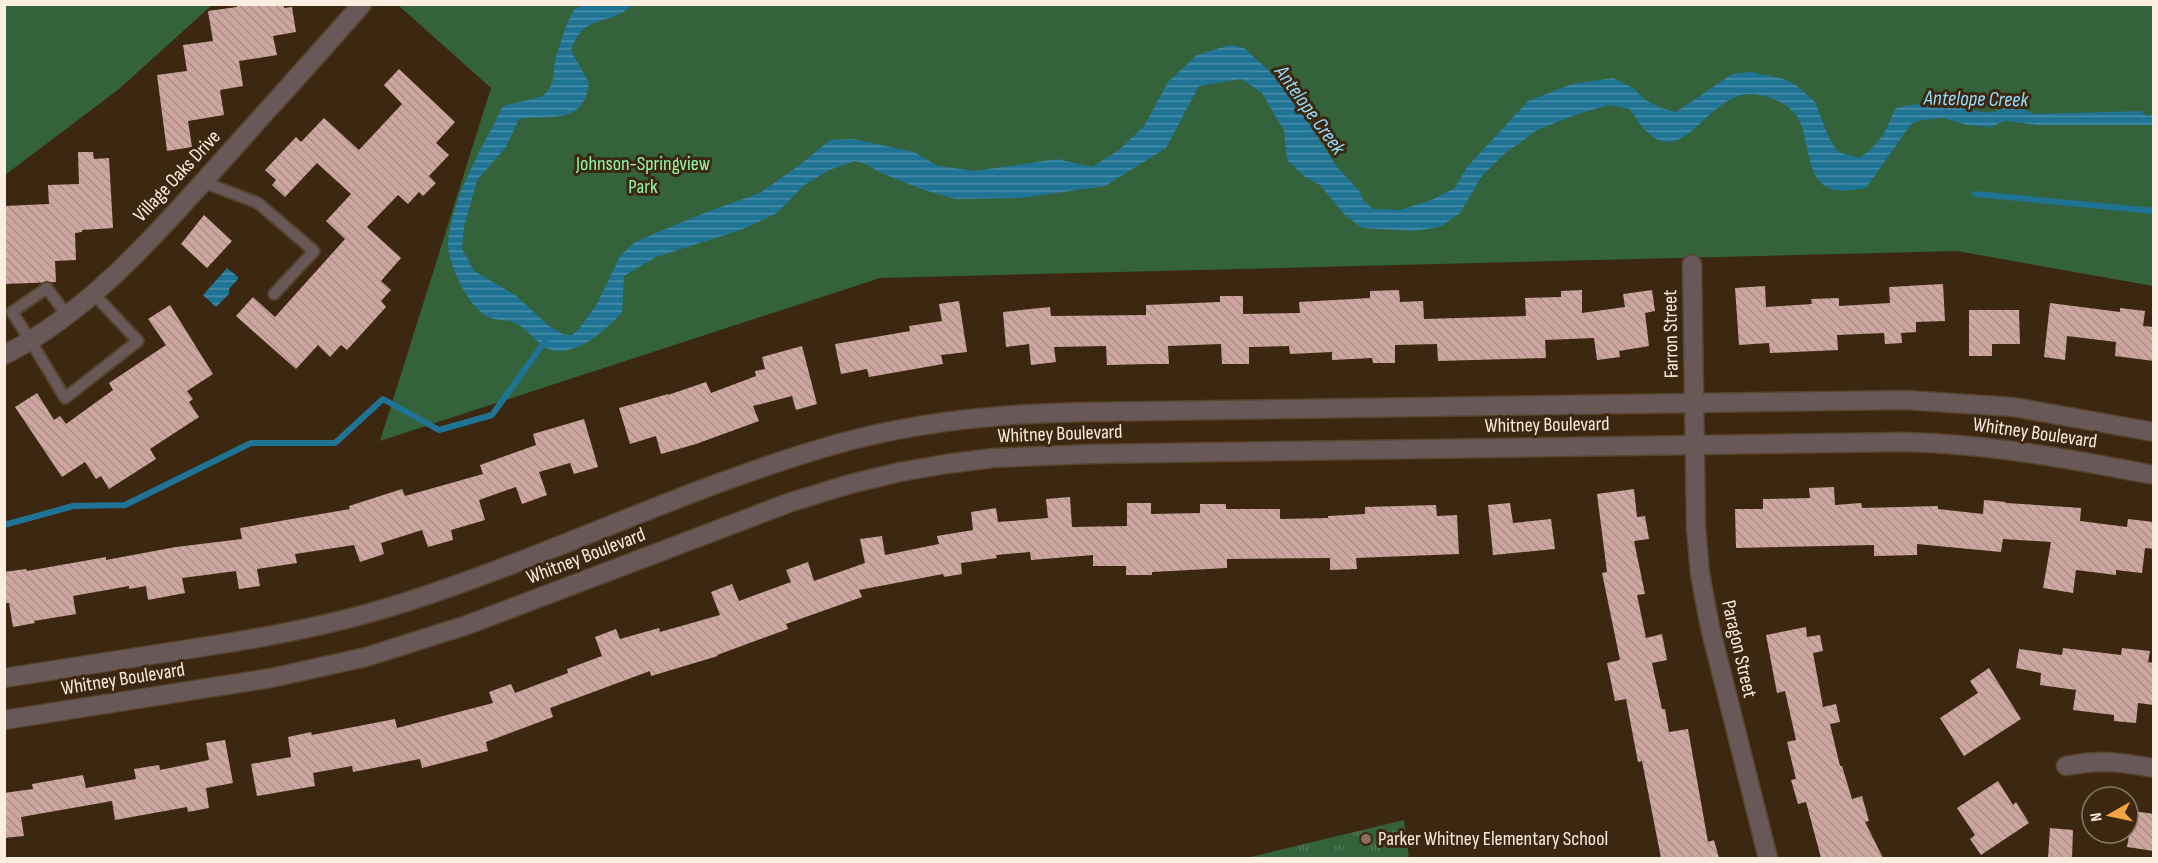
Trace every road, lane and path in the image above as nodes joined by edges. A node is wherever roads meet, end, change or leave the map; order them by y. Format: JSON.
{"nodes":[{"id":1,"x":362,"y":4,"type":"edge"},
{"id":2,"x":203,"y":182,"type":"junction"},
{"id":3,"x":1692,"y":264,"type":"dead end"},
{"id":4,"x":93,"y":293,"type":"junction"},
{"id":5,"x":274,"y":294,"type":"dead end"},
{"id":6,"x":66,"y":314,"type":"junction"},
{"id":7,"x":30,"y":340,"type":"junction"},
{"id":8,"x":4,"y":355,"type":"edge"},
{"id":9,"x":1694,"y":403,"type":"junction"},
{"id":10,"x":2154,"y":432,"type":"edge"},
{"id":11,"x":1695,"y":445,"type":"junction"},
{"id":12,"x":2154,"y":475,"type":"edge"},
{"id":13,"x":4,"y":678,"type":"edge"},
{"id":14,"x":4,"y":720,"type":"edge"},
{"id":15,"x":2066,"y":766,"type":"dead end"},
{"id":16,"x":2154,"y":768,"type":"edge"},
{"id":17,"x":1768,"y":858,"type":"edge"}],
"edges":[{"from":1,"to":2,"type":"street","name":"Village Oaks Drive"},
{"from":2,"to":4,"type":"street","name":"Village Oaks Drive"},
{"from":2,"to":5,"type":"lane"},
{"from":3,"to":9,"type":"street","name":"Farron Street"},
{"from":4,"to":6,"type":"street","name":"Village Oaks Drive"},
{"from":4,"to":7,"type":"lane"},
{"from":6,"to":7,"type":"street","name":"Village Oaks Drive"},
{"from":6,"to":7,"type":"lane"},
{"from":7,"to":8,"type":"street","name":"Village Oaks Drive"},
{"from":9,"to":10,"type":"street","name":"Whitney Boulevard"},
{"from":9,"to":11,"type":"street","name":"Farron Street"},
{"from":9,"to":13,"type":"street","name":"Whitney Boulevard"},
{"from":11,"to":12,"type":"street","name":"Whitney Boulevard"},
{"from":11,"to":14,"type":"street","name":"Whitney Boulevard"},
{"from":11,"to":17,"type":"street","name":"Paragon Street"},
{"from":15,"to":16,"type":"street"}]}
